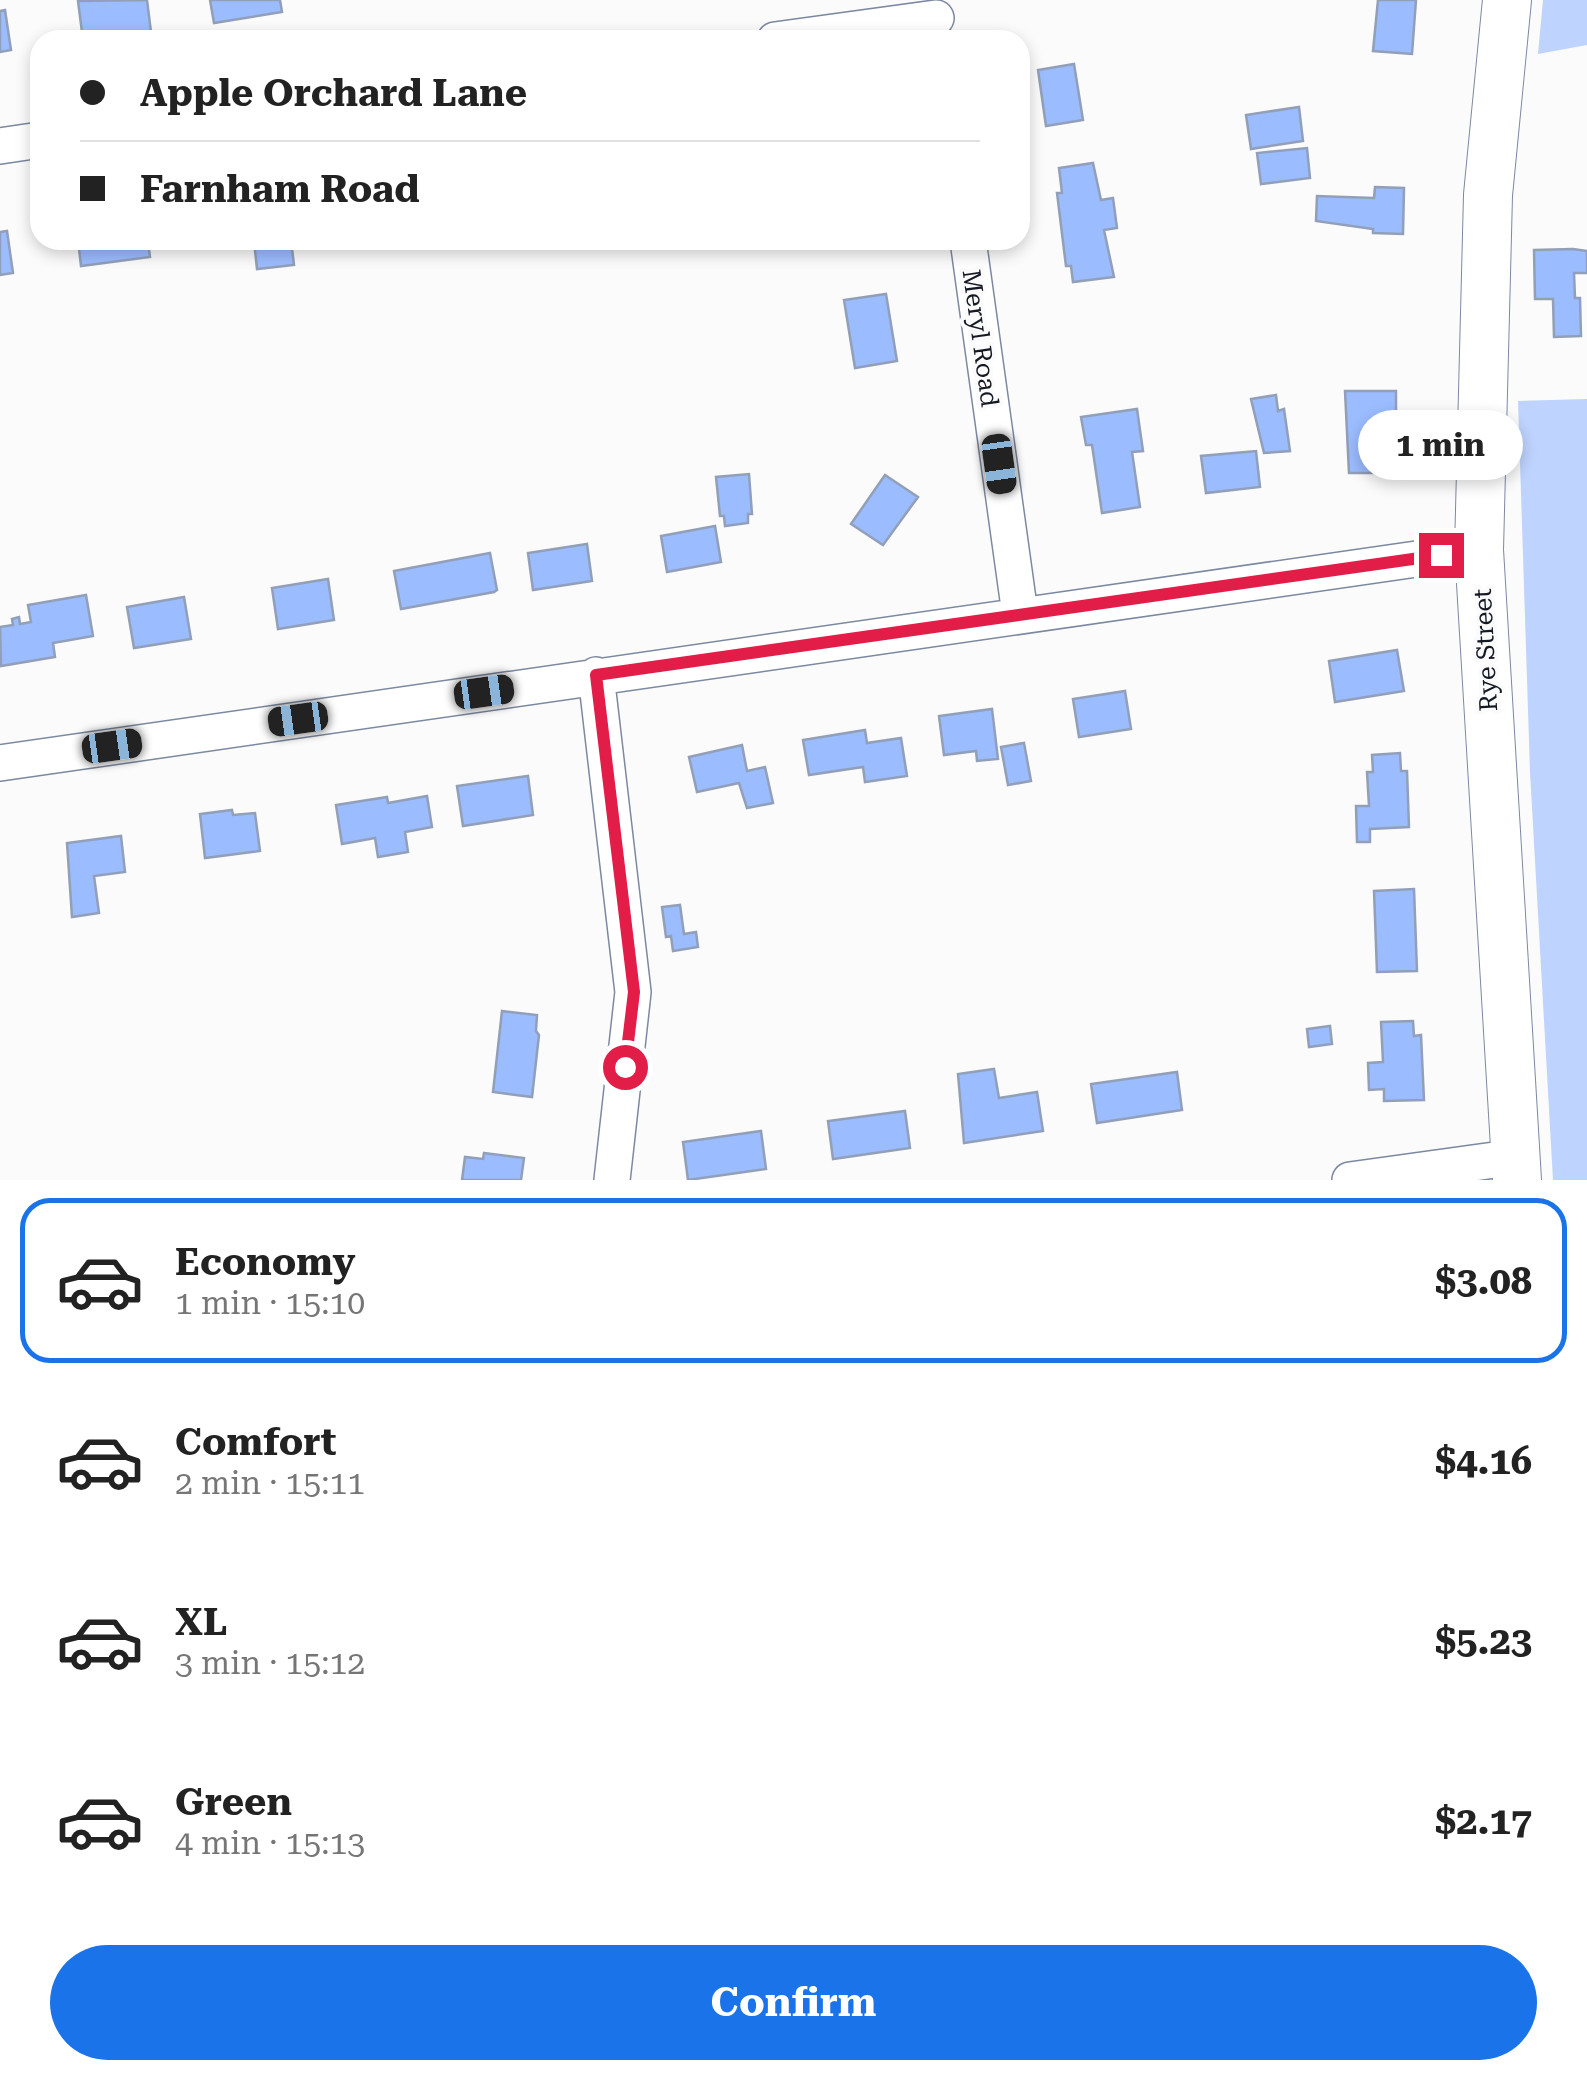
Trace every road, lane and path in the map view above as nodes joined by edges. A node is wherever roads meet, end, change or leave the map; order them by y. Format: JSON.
{"nodes":[{"id":1,"x":1506,"y":0,"type":"edge"},
{"id":2,"x":937,"y":19,"type":"edge"},
{"id":3,"x":852,"y":30,"type":"edge"},
{"id":4,"x":30,"y":142,"type":"edge"},
{"id":5,"x":0,"y":146,"type":"edge"},
{"id":6,"x":969,"y":250,"type":"edge"},
{"id":7,"x":1480,"y":550,"type":"junction"},
{"id":8,"x":1020,"y":614,"type":"junction"},
{"id":9,"x":596,"y":675,"type":"junction"},
{"id":10,"x":0,"y":763,"type":"edge"},
{"id":11,"x":1517,"y":1168,"type":"edge"},
{"id":12,"x":612,"y":1180,"type":"edge"},
{"id":13,"x":1350,"y":1180,"type":"edge"}],
"edges":[{"from":1,"to":7,"type":"street","name":"Rye Street"},
{"from":2,"to":3,"type":"street"},
{"from":4,"to":5,"type":"street"},
{"from":6,"to":8,"type":"street","name":"Meryl Road"},
{"from":7,"to":8,"type":"street"},
{"from":7,"to":11,"type":"street","name":"Rye Street"},
{"from":8,"to":9,"type":"street"},
{"from":9,"to":10,"type":"street"},
{"from":9,"to":12,"type":"street"},
{"from":11,"to":13,"type":"street"}]}
